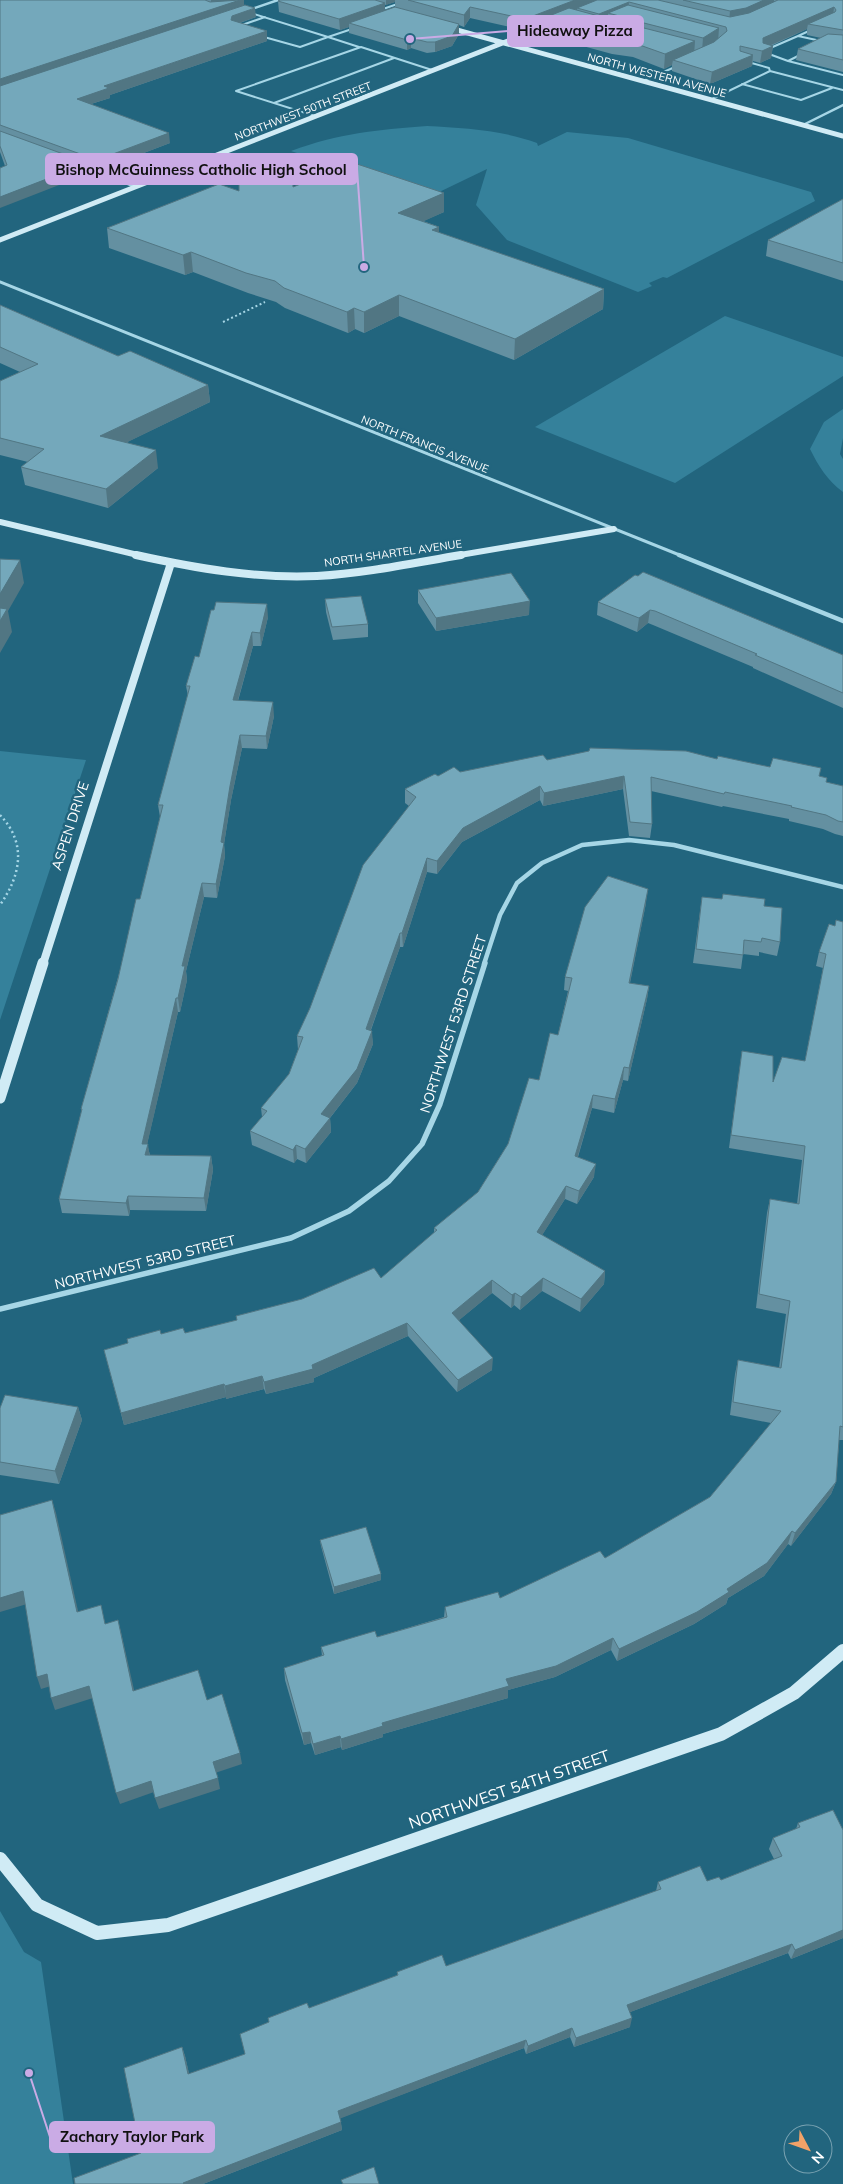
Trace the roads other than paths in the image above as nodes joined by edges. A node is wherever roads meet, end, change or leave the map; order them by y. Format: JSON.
{"nodes":[{"id":1,"x":278,"y":0,"type":"edge"},
{"id":2,"x":409,"y":0,"type":"edge"},
{"id":3,"x":247,"y":6,"type":"edge"},
{"id":4,"x":375,"y":7,"type":"edge"},
{"id":5,"x":255,"y":8,"type":"junction"},
{"id":6,"x":383,"y":9,"type":"junction"},
{"id":7,"x":244,"y":11,"type":"joint"},
{"id":8,"x":397,"y":13,"type":"edge"},
{"id":9,"x":265,"y":17,"type":"junction"},
{"id":10,"x":558,"y":22,"type":"edge"},
{"id":11,"x":242,"y":25,"type":"edge"},
{"id":12,"x":445,"y":26,"type":"edge"},
{"id":13,"x":354,"y":28,"type":"edge"},
{"id":14,"x":815,"y":28,"type":"edge"},
{"id":15,"x":262,"y":36,"type":"edge"},
{"id":16,"x":798,"y":36,"type":"junction"},
{"id":17,"x":328,"y":37,"type":"junction"},
{"id":18,"x":504,"y":43,"type":"junction"},
{"id":19,"x":819,"y":46,"type":"edge"},
{"id":20,"x":360,"y":47,"type":"junction"},
{"id":21,"x":804,"y":54,"type":"edge"},
{"id":22,"x":394,"y":58,"type":"junction"},
{"id":23,"x":788,"y":61,"type":"junction"},
{"id":24,"x":747,"y":62,"type":"edge"},
{"id":25,"x":678,"y":66,"type":"edge"},
{"id":26,"x":433,"y":71,"type":"junction"},
{"id":27,"x":770,"y":71,"type":"junction"},
{"id":28,"x":843,"y":75,"type":"edge"},
{"id":29,"x":642,"y":81,"type":"junction"},
{"id":30,"x":742,"y":84,"type":"junction"},
{"id":31,"x":832,"y":88,"type":"junction"},
{"id":32,"x":843,"y":90,"type":"edge"},
{"id":33,"x":710,"y":100,"type":"junction"},
{"id":34,"x":274,"y":103,"type":"junction"},
{"id":35,"x":843,"y":105,"type":"edge"},
{"id":36,"x":316,"y":116,"type":"junction"},
{"id":37,"x":803,"y":125,"type":"junction"},
{"id":38,"x":843,"y":136,"type":"edge"},
{"id":39,"x":75,"y":164,"type":"edge"},
{"id":40,"x":136,"y":187,"type":"junction"},
{"id":41,"x":0,"y":240,"type":"edge"},
{"id":42,"x":0,"y":282,"type":"edge"},
{"id":43,"x":0,"y":522,"type":"edge"},
{"id":44,"x":614,"y":529,"type":"junction"},
{"id":45,"x":171,"y":563,"type":"junction"},
{"id":46,"x":843,"y":621,"type":"edge"},
{"id":47,"x":843,"y":887,"type":"edge"},
{"id":48,"x":0,"y":1098,"type":"edge"},
{"id":49,"x":0,"y":1309,"type":"edge"},
{"id":50,"x":843,"y":1651,"type":"edge"},
{"id":51,"x":0,"y":1859,"type":"edge"}],
"edges":[{"from":1,"to":5,"type":"street"},
{"from":2,"to":6,"type":"lane"},
{"from":3,"to":5,"type":"lane"},
{"from":4,"to":6,"type":"street"},
{"from":5,"to":7,"type":"street"},
{"from":6,"to":8,"type":"street"},
{"from":7,"to":9,"type":"lane"},
{"from":9,"to":11,"type":"lane"},
{"from":9,"to":17,"type":"lane"},
{"from":10,"to":18,"type":"street","name":"NORTHWEST 50TH STREET"},
{"from":12,"to":18,"type":"street","name":"NORTH WESTERN AVENUE"},
{"from":13,"to":17,"type":"lane"},
{"from":14,"to":16,"type":"lane"},
{"from":15,"to":17,"type":"lane"},
{"from":16,"to":19,"type":"lane"},
{"from":16,"to":23,"type":"lane"},
{"from":17,"to":20,"type":"lane"},
{"from":18,"to":26,"type":"street","name":"NORTHWEST 50TH STREET"},
{"from":18,"to":29,"type":"street","name":"NORTH WESTERN AVENUE"},
{"from":20,"to":22,"type":"lane"},
{"from":20,"to":34,"type":"lane"},
{"from":21,"to":23,"type":"lane"},
{"from":22,"to":26,"type":"lane"},
{"from":22,"to":34,"type":"lane"},
{"from":23,"to":28,"type":"lane"},
{"from":24,"to":27,"type":"lane"},
{"from":25,"to":29,"type":"lane"},
{"from":26,"to":36,"type":"street","name":"NORTHWEST 50TH STREET"},
{"from":27,"to":30,"type":"lane"},
{"from":27,"to":31,"type":"lane"},
{"from":29,"to":33,"type":"street","name":"NORTH WESTERN AVENUE"},
{"from":30,"to":31,"type":"lane"},
{"from":30,"to":33,"type":"lane"},
{"from":31,"to":32,"type":"lane"},
{"from":33,"to":37,"type":"street","name":"NORTH WESTERN AVENUE"},
{"from":34,"to":36,"type":"lane"},
{"from":35,"to":37,"type":"street"},
{"from":36,"to":40,"type":"street","name":"NORTHWEST 50TH STREET"},
{"from":37,"to":38,"type":"street","name":"NORTH WESTERN AVENUE"},
{"from":39,"to":40,"type":"street"},
{"from":40,"to":41,"type":"street","name":"NORTHWEST 50TH STREET"},
{"from":42,"to":44,"type":"street","name":"NORTH FRANCIS AVENUE"},
{"from":43,"to":45,"type":"street","name":"NORTH SHARTEL AVENUE"},
{"from":44,"to":45,"type":"street","name":"NORTH SHARTEL AVENUE"},
{"from":44,"to":46,"type":"street","name":"NORTH FRANCIS AVENUE"},
{"from":45,"to":48,"type":"street","name":"ASPEN DRIVE"},
{"from":47,"to":49,"type":"street","name":"NORTHWEST 53RD STREET"},
{"from":50,"to":51,"type":"street","name":"NORTHWEST 54TH STREET"}]}
